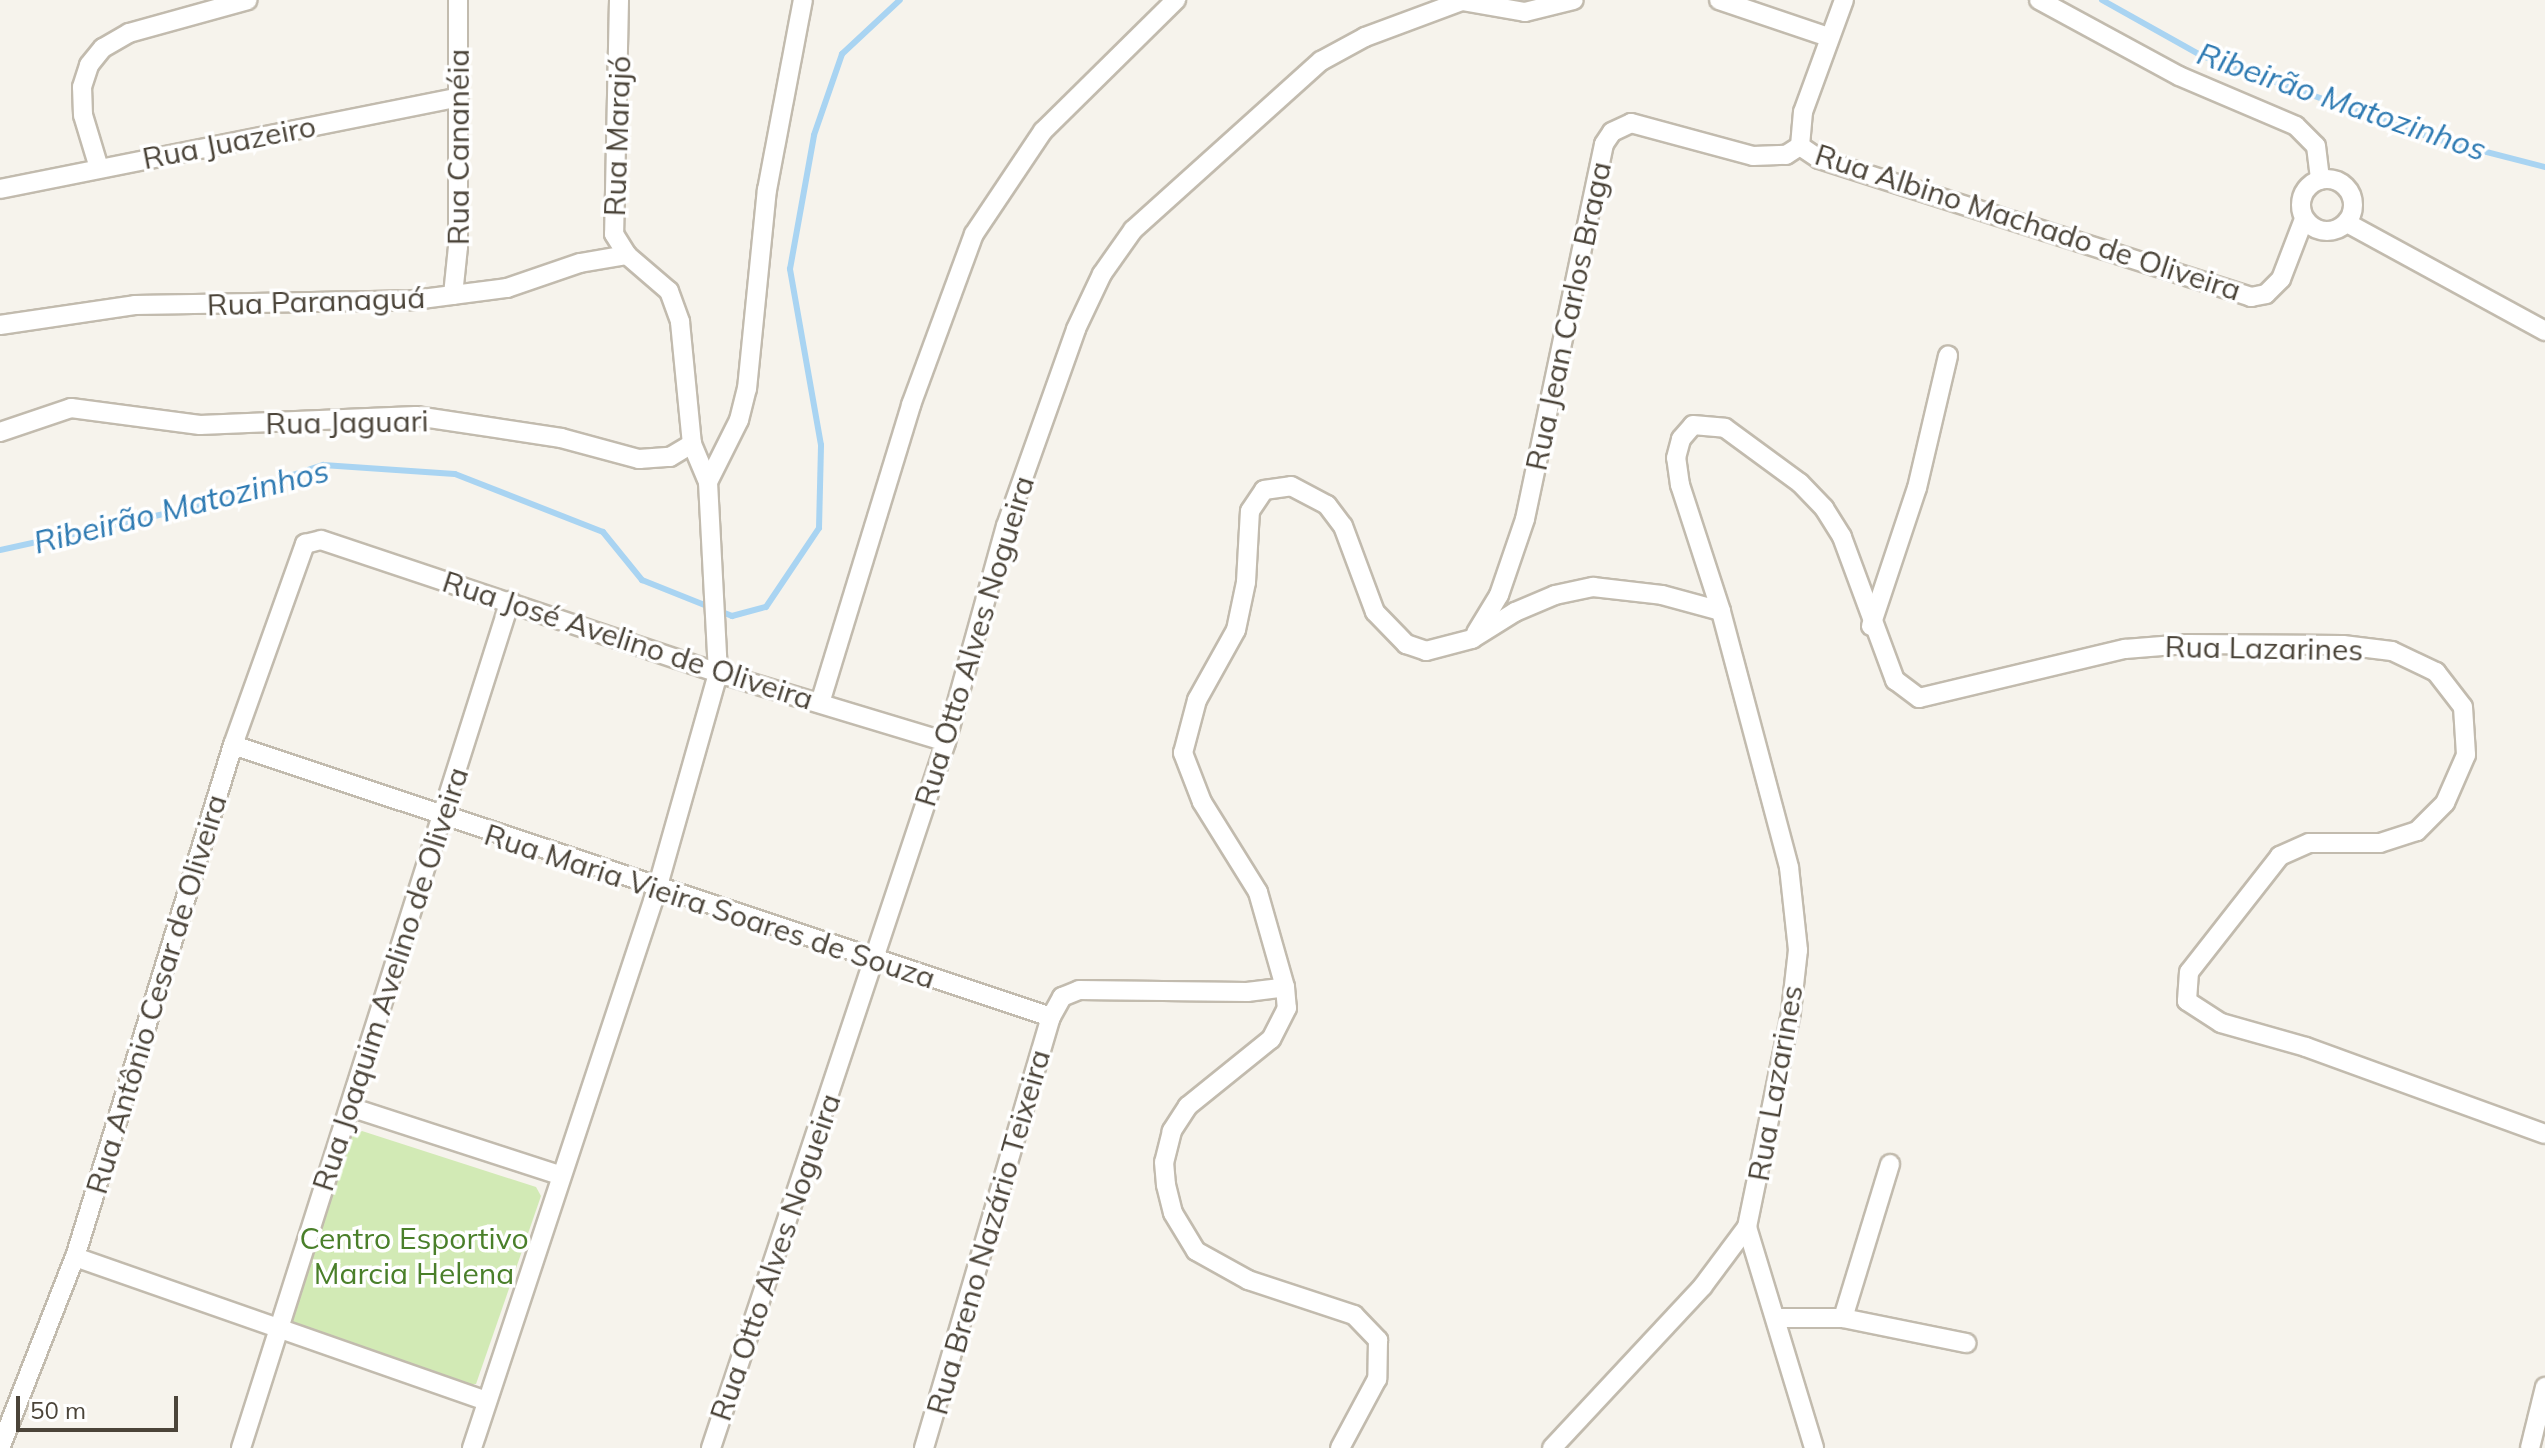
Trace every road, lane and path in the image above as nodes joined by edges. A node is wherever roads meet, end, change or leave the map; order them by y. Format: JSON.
{"nodes":[{"id":1,"x":248,"y":0,"type":"edge"},
{"id":2,"x":458,"y":0,"type":"edge"},
{"id":3,"x":619,"y":0,"type":"edge"},
{"id":4,"x":803,"y":0,"type":"edge"},
{"id":5,"x":1176,"y":0,"type":"edge"},
{"id":6,"x":1462,"y":0,"type":"edge"},
{"id":7,"x":1574,"y":0,"type":"edge"},
{"id":8,"x":1719,"y":0,"type":"edge"},
{"id":9,"x":1844,"y":0,"type":"edge"},
{"id":10,"x":2039,"y":0,"type":"edge"},
{"id":11,"x":1828,"y":37,"type":"junction"},
{"id":12,"x":459,"y":97,"type":"junction"},
{"id":13,"x":1800,"y":146,"type":"junction"},
{"id":14,"x":99,"y":168,"type":"junction"},
{"id":15,"x":2320,"y":180,"type":"junction"},
{"id":16,"x":0,"y":189,"type":"edge"},
{"id":17,"x":2304,"y":219,"type":"junction"},
{"id":18,"x":2347,"y":223,"type":"junction"},
{"id":19,"x":627,"y":255,"type":"junction"},
{"id":20,"x":453,"y":295,"type":"junction"},
{"id":21,"x":0,"y":325,"type":"edge"},
{"id":22,"x":2545,"y":331,"type":"edge"},
{"id":23,"x":1948,"y":356,"type":"dead end"},
{"id":24,"x":0,"y":432,"type":"edge"},
{"id":25,"x":692,"y":444,"type":"junction"},
{"id":26,"x":708,"y":482,"type":"junction"},
{"id":27,"x":310,"y":540,"type":"joint"},
{"id":28,"x":510,"y":601,"type":"junction"},
{"id":29,"x":1721,"y":611,"type":"junction"},
{"id":30,"x":1871,"y":626,"type":"junction"},
{"id":31,"x":1472,"y":639,"type":"junction"},
{"id":32,"x":718,"y":673,"type":"junction"},
{"id":33,"x":820,"y":703,"type":"junction"},
{"id":34,"x":946,"y":742,"type":"junction"},
{"id":35,"x":233,"y":745,"type":"junction"},
{"id":36,"x":441,"y":818,"type":"junction"},
{"id":37,"x":657,"y":889,"type":"junction"},
{"id":38,"x":875,"y":960,"type":"junction"},
{"id":39,"x":1285,"y":987,"type":"junction"},
{"id":40,"x":1051,"y":1017,"type":"junction"},
{"id":41,"x":350,"y":1107,"type":"junction"},
{"id":42,"x":2545,"y":1134,"type":"edge"},
{"id":43,"x":1890,"y":1164,"type":"dead end"},
{"id":44,"x":559,"y":1175,"type":"junction"},
{"id":45,"x":1747,"y":1227,"type":"junction"},
{"id":46,"x":75,"y":1257,"type":"junction"},
{"id":47,"x":1777,"y":1318,"type":"junction"},
{"id":48,"x":1843,"y":1318,"type":"junction"},
{"id":49,"x":279,"y":1328,"type":"junction"},
{"id":50,"x":1966,"y":1343,"type":"dead end"},
{"id":51,"x":2545,"y":1387,"type":"edge"},
{"id":52,"x":487,"y":1401,"type":"junction"},
{"id":53,"x":0,"y":1448,"type":"edge"},
{"id":54,"x":241,"y":1448,"type":"edge"},
{"id":55,"x":472,"y":1448,"type":"edge"},
{"id":56,"x":711,"y":1448,"type":"edge"},
{"id":57,"x":924,"y":1448,"type":"edge"},
{"id":58,"x":1340,"y":1448,"type":"edge"},
{"id":59,"x":1552,"y":1448,"type":"edge"},
{"id":60,"x":1814,"y":1448,"type":"edge"},
{"id":61,"x":2530,"y":1448,"type":"edge"}],
"edges":[{"from":1,"to":14,"type":"street"},
{"from":2,"to":12,"type":"street","name":"Rua Cananéia"},
{"from":3,"to":19,"type":"street","name":"Rua Marajó"},
{"from":4,"to":26,"type":"street"},
{"from":5,"to":33,"type":"street"},
{"from":6,"to":7,"type":"street"},
{"from":6,"to":34,"type":"street","name":"Rua Otto Alves Nogueira"},
{"from":8,"to":11,"type":"street"},
{"from":9,"to":11,"type":"street"},
{"from":10,"to":15,"type":"street"},
{"from":11,"to":13,"type":"street"},
{"from":12,"to":14,"type":"street","name":"Rua Juazeiro"},
{"from":12,"to":20,"type":"street","name":"Rua Cananéia"},
{"from":13,"to":17,"type":"street","name":"Rua Albino Machado de Oliveira"},
{"from":13,"to":31,"type":"street","name":"Rua Jean Carlos Braga"},
{"from":14,"to":16,"type":"street","name":"Rua Juazeiro"},
{"from":15,"to":17,"type":"street"},
{"from":15,"to":18,"type":"street"},
{"from":17,"to":18,"type":"street"},
{"from":18,"to":22,"type":"street"},
{"from":19,"to":20,"type":"street","name":"Rua Paranaguá"},
{"from":19,"to":25,"type":"street","name":"Rua Marajó"},
{"from":20,"to":21,"type":"street","name":"Rua Paranaguá"},
{"from":23,"to":30,"type":"street"},
{"from":24,"to":25,"type":"street","name":"Rua Jaguari"},
{"from":25,"to":26,"type":"street","name":"Rua Marajó"},
{"from":26,"to":32,"type":"street"},
{"from":27,"to":28,"type":"street","name":"Rua José Avelino de Oliveira"},
{"from":27,"to":35,"type":"street","name":"Rua Antônio Cesar de Oliveira"},
{"from":28,"to":32,"type":"street","name":"Rua José Avelino de Oliveira"},
{"from":28,"to":36,"type":"street","name":"Rua Joaquim Avelino de Oliveira"},
{"from":29,"to":30,"type":"street","name":"Rua Lazarines"},
{"from":29,"to":31,"type":"street"},
{"from":29,"to":45,"type":"street","name":"Rua Lazarines"},
{"from":30,"to":42,"type":"street","name":"Rua Lazarines"},
{"from":31,"to":39,"type":"street"},
{"from":32,"to":33,"type":"street","name":"Rua José Avelino de Oliveira"},
{"from":32,"to":37,"type":"street"},
{"from":33,"to":34,"type":"street","name":"Rua José Avelino de Oliveira"},
{"from":34,"to":38,"type":"street","name":"Rua Otto Alves Nogueira"},
{"from":35,"to":36,"type":"street","name":"Rua Maria Vieira Soares de Souza"},
{"from":35,"to":46,"type":"street","name":"Rua Antônio Cesar de Oliveira"},
{"from":36,"to":37,"type":"street","name":"Rua Maria Vieira Soares de Souza"},
{"from":36,"to":41,"type":"street","name":"Rua Joaquim Avelino de Oliveira"},
{"from":37,"to":38,"type":"street","name":"Rua Maria Vieira Soares de Souza"},
{"from":37,"to":44,"type":"street"},
{"from":38,"to":40,"type":"street","name":"Rua Maria Vieira Soares de Souza"},
{"from":38,"to":56,"type":"street","name":"Rua Otto Alves Nogueira"},
{"from":39,"to":40,"type":"street"},
{"from":39,"to":58,"type":"street"},
{"from":40,"to":57,"type":"street","name":"Rua Breno Nazário Teixeira"},
{"from":41,"to":44,"type":"street"},
{"from":41,"to":49,"type":"street","name":"Rua Joaquim Avelino de Oliveira"},
{"from":43,"to":48,"type":"street"},
{"from":44,"to":52,"type":"street"},
{"from":45,"to":47,"type":"street"},
{"from":45,"to":59,"type":"street","name":"Rua Lazarines"},
{"from":46,"to":49,"type":"street"},
{"from":46,"to":53,"type":"street","name":"Rua Antônio Cesar de Oliveira"},
{"from":47,"to":48,"type":"street"},
{"from":47,"to":60,"type":"street"},
{"from":48,"to":50,"type":"street"},
{"from":49,"to":52,"type":"street"},
{"from":49,"to":54,"type":"street","name":"Rua Joaquim Avelino de Oliveira"},
{"from":51,"to":61,"type":"street"},
{"from":52,"to":55,"type":"street"}]}
